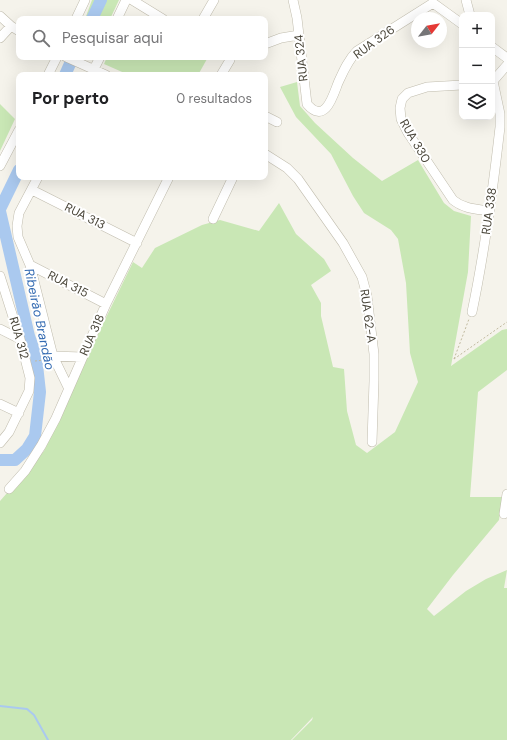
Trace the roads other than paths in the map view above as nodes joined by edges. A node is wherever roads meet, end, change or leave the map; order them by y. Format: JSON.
{"nodes":[{"id":1,"x":85,"y":0,"type":"edge"},
{"id":2,"x":126,"y":0,"type":"edge"},
{"id":3,"x":132,"y":0,"type":"edge"},
{"id":4,"x":214,"y":0,"type":"edge"},
{"id":5,"x":466,"y":0,"type":"edge"},
{"id":6,"x":295,"y":1,"type":"edge"},
{"id":7,"x":432,"y":2,"type":"edge"},
{"id":8,"x":469,"y":12,"type":"edge"},
{"id":9,"x":0,"y":16,"type":"edge"},
{"id":10,"x":77,"y":16,"type":"edge"},
{"id":11,"x":118,"y":16,"type":"edge"},
{"id":12,"x":158,"y":16,"type":"edge"},
{"id":13,"x":205,"y":16,"type":"edge"},
{"id":14,"x":459,"y":22,"type":"edge"},
{"id":15,"x":15,"y":29,"type":"edge"},
{"id":16,"x":298,"y":35,"type":"junction"},
{"id":17,"x":0,"y":38,"type":"edge"},
{"id":18,"x":268,"y":43,"type":"edge"},
{"id":19,"x":494,"y":48,"type":"edge"},
{"id":20,"x":507,"y":58,"type":"edge"},
{"id":21,"x":56,"y":60,"type":"edge"},
{"id":22,"x":72,"y":60,"type":"edge"},
{"id":23,"x":99,"y":60,"type":"edge"},
{"id":24,"x":229,"y":60,"type":"edge"},
{"id":25,"x":507,"y":65,"type":"edge"},
{"id":26,"x":50,"y":72,"type":"edge"},
{"id":27,"x":93,"y":72,"type":"edge"},
{"id":28,"x":223,"y":72,"type":"edge"},
{"id":29,"x":495,"y":78,"type":"edge"},
{"id":30,"x":493,"y":84,"type":"edge"},
{"id":31,"x":459,"y":85,"type":"edge"},
{"id":32,"x":316,"y":110,"type":"joint"},
{"id":33,"x":268,"y":118,"type":"edge"},
{"id":34,"x":277,"y":122,"type":"dead end"},
{"id":35,"x":16,"y":136,"type":"edge"},
{"id":36,"x":268,"y":156,"type":"edge"},
{"id":37,"x":0,"y":166,"type":"edge"},
{"id":38,"x":37,"y":180,"type":"edge"},
{"id":39,"x":168,"y":180,"type":"edge"},
{"id":40,"x":232,"y":180,"type":"edge"},
{"id":41,"x":32,"y":190,"type":"junction"},
{"id":42,"x":490,"y":211,"type":"junction"},
{"id":43,"x":213,"y":219,"type":"dead end"},
{"id":44,"x":137,"y":243,"type":"junction"},
{"id":45,"x":30,"y":264,"type":"junction"},
{"id":46,"x":0,"y":276,"type":"edge"},
{"id":47,"x":106,"y":304,"type":"junction"},
{"id":48,"x":472,"y":312,"type":"road end"},
{"id":49,"x":0,"y":329,"type":"edge"},
{"id":50,"x":20,"y":339,"type":"junction"},
{"id":51,"x":82,"y":357,"type":"junction"},
{"id":52,"x":50,"y":358,"type":"junction"},
{"id":53,"x":68,"y":387,"type":"junction"},
{"id":54,"x":0,"y":404,"type":"edge"},
{"id":55,"x":18,"y":413,"type":"junction"},
{"id":56,"x":372,"y":442,"type":"dead end"},
{"id":57,"x":0,"y":443,"type":"edge"},
{"id":58,"x":9,"y":489,"type":"dead end"},
{"id":59,"x":507,"y":494,"type":"edge"},
{"id":60,"x":504,"y":514,"type":"dead end"}],
"edges":[{"from":1,"to":10,"type":"street"},
{"from":2,"to":11,"type":"street"},
{"from":3,"to":12,"type":"street"},
{"from":4,"to":13,"type":"street"},
{"from":5,"to":8,"type":"street"},
{"from":6,"to":16,"type":"street","name":"RUA 324"},
{"from":7,"to":14,"type":"street"},
{"from":7,"to":32,"type":"street","name":"RUA 326"},
{"from":9,"to":15,"type":"street"},
{"from":15,"to":17,"type":"street"},
{"from":16,"to":18,"type":"street"},
{"from":16,"to":32,"type":"street","name":"RUA 324"},
{"from":19,"to":20,"type":"street"},
{"from":21,"to":26,"type":"street"},
{"from":22,"to":27,"type":"street"},
{"from":23,"to":27,"type":"street"},
{"from":24,"to":28,"type":"street"},
{"from":25,"to":29,"type":"street","name":"RUA 338"},
{"from":30,"to":42,"type":"street","name":"RUA 338"},
{"from":31,"to":42,"type":"street","name":"RUA 330"},
{"from":33,"to":34,"type":"street"},
{"from":35,"to":37,"type":"street"},
{"from":36,"to":56,"type":"street","name":"RUA 62-A"},
{"from":38,"to":41,"type":"street"},
{"from":39,"to":44,"type":"street","name":"RUA 318"},
{"from":40,"to":43,"type":"street"},
{"from":41,"to":44,"type":"street","name":"RUA 313"},
{"from":41,"to":45,"type":"street"},
{"from":42,"to":48,"type":"street","name":"RUA 338"},
{"from":44,"to":47,"type":"street","name":"RUA 318"},
{"from":45,"to":47,"type":"street","name":"RUA 315"},
{"from":45,"to":52,"type":"street"},
{"from":46,"to":50,"type":"street","name":"RUA 312"},
{"from":47,"to":51,"type":"street","name":"RUA 318"},
{"from":49,"to":50,"type":"street"},
{"from":50,"to":55,"type":"street","name":"RUA 312"},
{"from":51,"to":52,"type":"street"},
{"from":51,"to":53,"type":"street","name":"RUA 318"},
{"from":52,"to":53,"type":"street"},
{"from":53,"to":58,"type":"street","name":"RUA 318"},
{"from":54,"to":55,"type":"street"},
{"from":55,"to":57,"type":"street"},
{"from":59,"to":60,"type":"street"}]}
